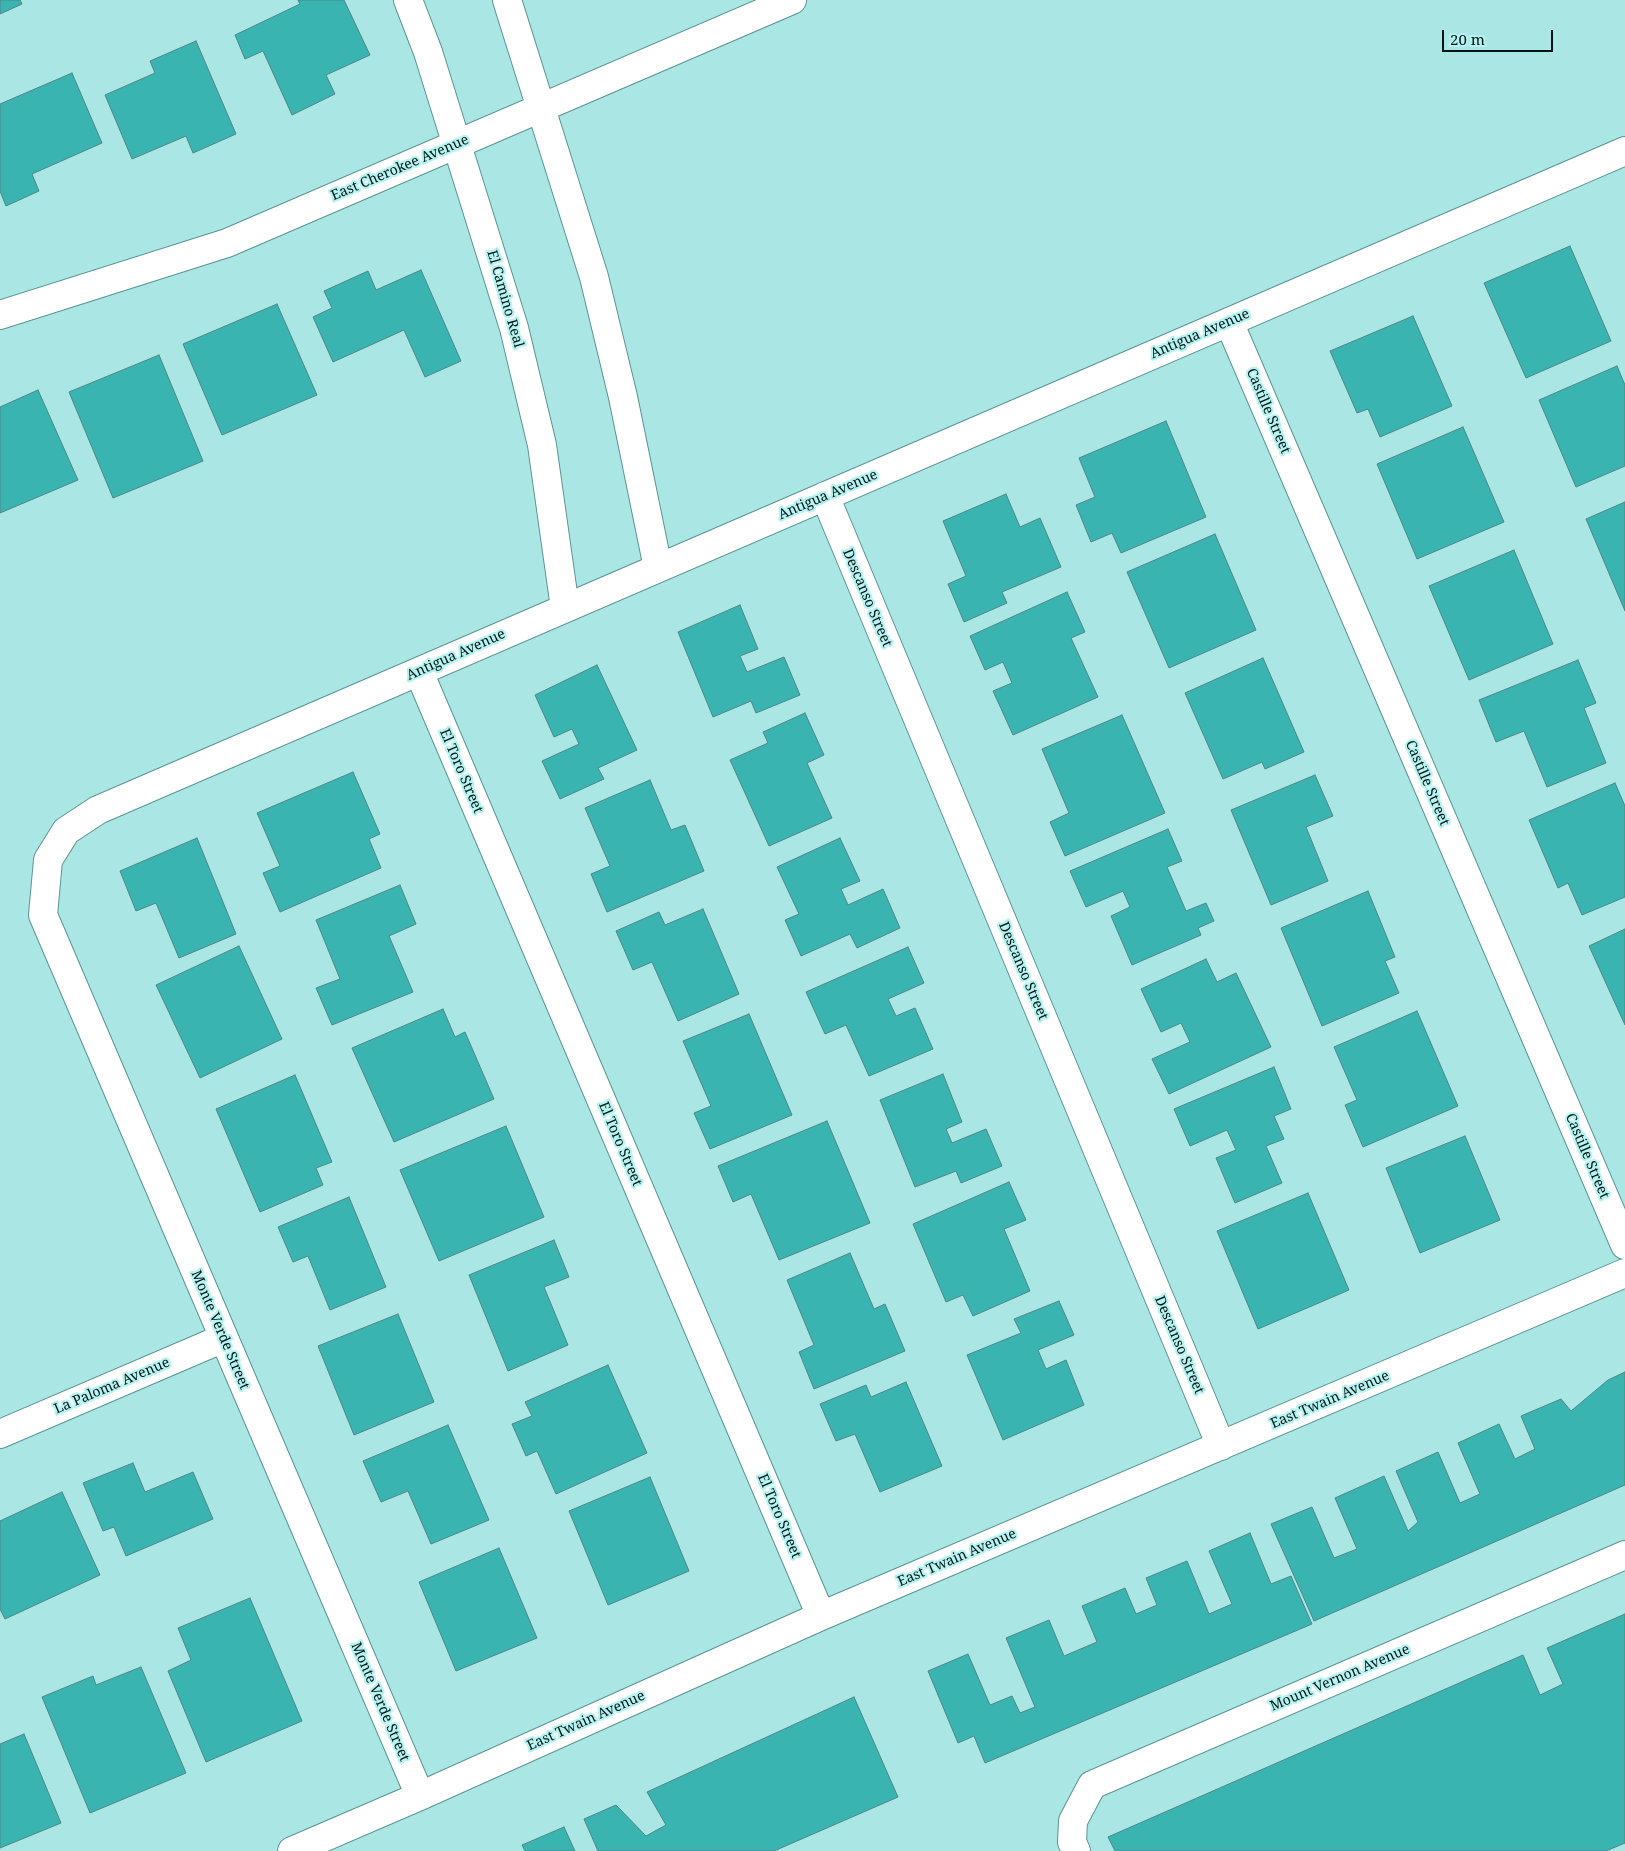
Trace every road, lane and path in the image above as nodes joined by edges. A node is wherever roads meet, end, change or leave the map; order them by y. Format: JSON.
{"nodes":[{"id":1,"x":408,"y":0,"type":"edge"},
{"id":2,"x":507,"y":0,"type":"edge"},
{"id":3,"x":792,"y":0,"type":"edge"},
{"id":4,"x":542,"y":107,"type":"junction"},
{"id":5,"x":457,"y":144,"type":"junction"},
{"id":6,"x":1625,"y":151,"type":"edge"},
{"id":7,"x":0,"y":315,"type":"edge"},
{"id":8,"x":1230,"y":322,"type":"junction"},
{"id":9,"x":825,"y":496,"type":"junction"},
{"id":10,"x":658,"y":568,"type":"junction"},
{"id":11,"x":565,"y":608,"type":"junction"},
{"id":12,"x":419,"y":672,"type":"junction"},
{"id":13,"x":48,"y":860,"type":"joint"},
{"id":14,"x":1625,"y":1245,"type":"edge"},
{"id":15,"x":1625,"y":1273,"type":"edge"},
{"id":16,"x":224,"y":1338,"type":"junction"},
{"id":17,"x":0,"y":1434,"type":"edge"},
{"id":18,"x":1221,"y":1446,"type":"junction"},
{"id":19,"x":1625,"y":1555,"type":"edge"},
{"id":20,"x":821,"y":1616,"type":"junction"},
{"id":21,"x":420,"y":1796,"type":"junction"},
{"id":22,"x":292,"y":1851,"type":"edge"},
{"id":23,"x":1076,"y":1851,"type":"edge"}],
"edges":[{"from":1,"to":5,"type":"street","name":"El Camino Real"},
{"from":2,"to":4,"type":"street"},
{"from":3,"to":4,"type":"street","name":"East Cherokee Avenue"},
{"from":4,"to":5,"type":"street","name":"East Cherokee Avenue"},
{"from":4,"to":10,"type":"street"},
{"from":5,"to":7,"type":"street","name":"East Cherokee Avenue"},
{"from":5,"to":11,"type":"street","name":"El Camino Real"},
{"from":6,"to":8,"type":"street","name":"Antigua Avenue"},
{"from":8,"to":9,"type":"street","name":"Antigua Avenue"},
{"from":8,"to":14,"type":"street","name":"Castille Street"},
{"from":9,"to":10,"type":"street","name":"Antigua Avenue"},
{"from":9,"to":18,"type":"street","name":"Descanso Street"},
{"from":10,"to":11,"type":"street","name":"Antigua Avenue"},
{"from":11,"to":12,"type":"street","name":"Antigua Avenue"},
{"from":12,"to":13,"type":"street","name":"Antigua Avenue"},
{"from":12,"to":20,"type":"street","name":"El Toro Street"},
{"from":13,"to":16,"type":"street","name":"Monte Verde Street"},
{"from":15,"to":18,"type":"street","name":"East Twain Avenue"},
{"from":16,"to":17,"type":"street","name":"La Paloma Avenue"},
{"from":16,"to":21,"type":"street","name":"Monte Verde Street"},
{"from":18,"to":20,"type":"street","name":"East Twain Avenue"},
{"from":19,"to":23,"type":"street","name":"Mount Vernon Avenue"},
{"from":20,"to":21,"type":"street","name":"East Twain Avenue"},
{"from":21,"to":22,"type":"street","name":"East Twain Avenue"}]}
